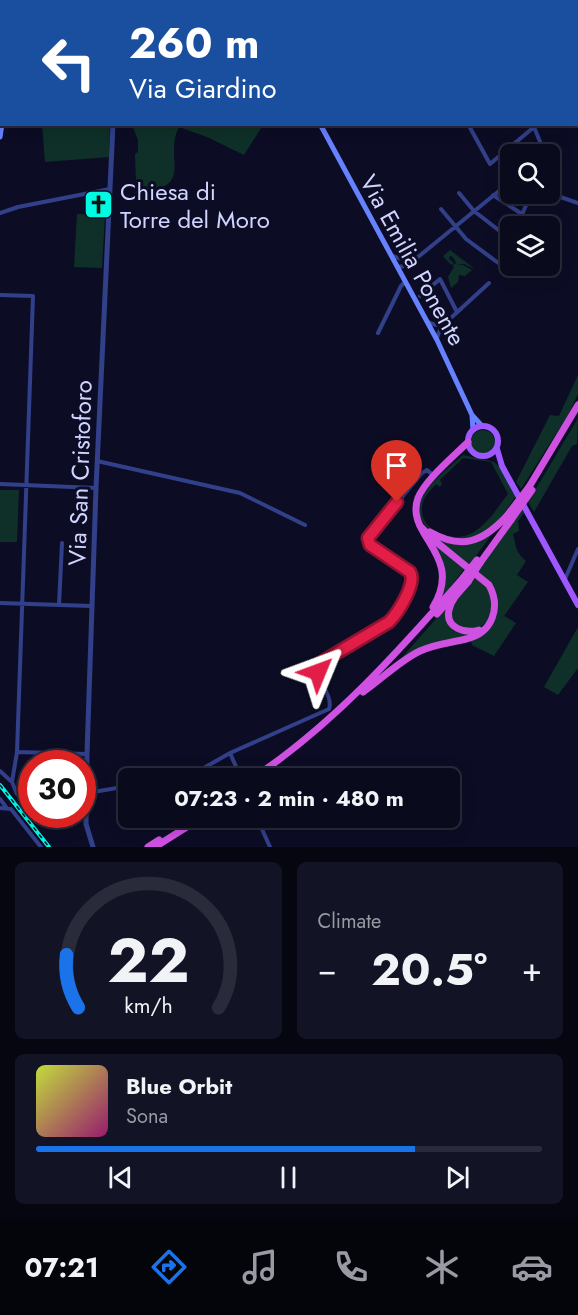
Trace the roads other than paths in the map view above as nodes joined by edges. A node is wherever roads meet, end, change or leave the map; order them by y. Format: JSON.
{"nodes":[{"id":1,"x":113,"y":126,"type":"edge"},
{"id":2,"x":321,"y":126,"type":"edge"},
{"id":3,"x":469,"y":126,"type":"edge"},
{"id":4,"x":534,"y":126,"type":"edge"},
{"id":5,"x":2,"y":127,"type":"edge"},
{"id":6,"x":0,"y":137,"type":"edge"},
{"id":7,"x":541,"y":144,"type":"edge"},
{"id":8,"x":111,"y":189,"type":"junction"},
{"id":9,"x":500,"y":190,"type":"edge"},
{"id":10,"x":459,"y":193,"type":"dead end"},
{"id":11,"x":493,"y":195,"type":"junction"},
{"id":12,"x":560,"y":197,"type":"edge"},
{"id":13,"x":578,"y":203,"type":"edge"},
{"id":14,"x":526,"y":204,"type":"edge"},
{"id":15,"x":441,"y":209,"type":"dead end"},
{"id":16,"x":474,"y":211,"type":"junction"},
{"id":17,"x":0,"y":213,"type":"edge"},
{"id":18,"x":522,"y":214,"type":"joint"},
{"id":19,"x":456,"y":227,"type":"junction"},
{"id":20,"x":500,"y":233,"type":"edge"},
{"id":21,"x":390,"y":253,"type":"junction"},
{"id":22,"x":418,"y":257,"type":"junction"},
{"id":23,"x":403,"y":260,"type":"junction"},
{"id":24,"x":500,"y":264,"type":"edge"},
{"id":25,"x":405,"y":266,"type":"junction"},
{"id":26,"x":397,"y":267,"type":"junction"},
{"id":27,"x":401,"y":275,"type":"junction"},
{"id":28,"x":405,"y":282,"type":"junction"},
{"id":29,"x":489,"y":283,"type":"dead end"},
{"id":30,"x":0,"y":295,"type":"edge"},
{"id":31,"x":420,"y":296,"type":"dead end"},
{"id":32,"x":457,"y":312,"type":"junction"},
{"id":33,"x":427,"y":321,"type":"junction"},
{"id":34,"x":441,"y":325,"type":"junction"},
{"id":35,"x":431,"y":331,"type":"junction"},
{"id":36,"x":378,"y":333,"type":"dead end"},
{"id":37,"x":437,"y":340,"type":"junction"},
{"id":38,"x":578,"y":405,"type":"edge"},
{"id":39,"x":578,"y":414,"type":"edge"},
{"id":40,"x":472,"y":415,"type":"junction"},
{"id":41,"x":482,"y":426,"type":"junction"},
{"id":42,"x":473,"y":430,"type":"junction"},
{"id":43,"x":469,"y":446,"type":"junction"},
{"id":44,"x":497,"y":449,"type":"junction"},
{"id":45,"x":489,"y":455,"type":"junction"},
{"id":46,"x":98,"y":461,"type":"junction"},
{"id":47,"x":502,"y":466,"type":"junction"},
{"id":48,"x":435,"y":477,"type":"junction"},
{"id":49,"x":0,"y":484,"type":"edge"},
{"id":50,"x":26,"y":485,"type":"junction"},
{"id":51,"x":96,"y":488,"type":"junction"},
{"id":52,"x":530,"y":489,"type":"junction"},
{"id":53,"x":508,"y":518,"type":"junction"},
{"id":54,"x":305,"y":525,"type":"dead end"},
{"id":55,"x":420,"y":526,"type":"junction"},
{"id":56,"x":62,"y":543,"type":"dead end"},
{"id":57,"x":578,"y":549,"type":"edge"},
{"id":58,"x":465,"y":580,"type":"junction"},
{"id":59,"x":564,"y":580,"type":"junction"},
{"id":60,"x":0,"y":603,"type":"edge"},
{"id":61,"x":22,"y":604,"type":"junction"},
{"id":62,"x":59,"y":605,"type":"junction"},
{"id":63,"x":578,"y":605,"type":"edge"},
{"id":64,"x":93,"y":606,"type":"junction"},
{"id":65,"x":484,"y":629,"type":"junction"},
{"id":66,"x":412,"y":636,"type":"junction"},
{"id":67,"x":363,"y":692,"type":"junction"},
{"id":68,"x":87,"y":750,"type":"edge"},
{"id":69,"x":17,"y":752,"type":"joint"},
{"id":70,"x":230,"y":753,"type":"junction"},
{"id":71,"x":202,"y":768,"type":"edge"},
{"id":72,"x":237,"y":768,"type":"edge"},
{"id":73,"x":267,"y":768,"type":"edge"},
{"id":74,"x":273,"y":768,"type":"edge"},
{"id":75,"x":0,"y":771,"type":"edge"},
{"id":76,"x":12,"y":782,"type":"junction"},
{"id":77,"x":118,"y":788,"type":"edge"},
{"id":78,"x":96,"y":792,"type":"edge"},
{"id":79,"x":18,"y":794,"type":"dead end"},
{"id":80,"x":0,"y":799,"type":"edge"},
{"id":81,"x":7,"y":807,"type":"junction"},
{"id":82,"x":0,"y":808,"type":"edge"},
{"id":83,"x":87,"y":828,"type":"edge"},
{"id":84,"x":178,"y":828,"type":"edge"},
{"id":85,"x":185,"y":828,"type":"edge"},
{"id":86,"x":261,"y":828,"type":"edge"},
{"id":87,"x":40,"y":847,"type":"edge"},
{"id":88,"x":93,"y":847,"type":"edge"},
{"id":89,"x":148,"y":847,"type":"edge"},
{"id":90,"x":155,"y":847,"type":"edge"},
{"id":91,"x":270,"y":847,"type":"edge"}],
"edges":[{"from":1,"to":8,"type":"street","name":"Via San Cristoforo"},
{"from":2,"to":21,"type":"main road","name":"Via Emilia Ponente"},
{"from":3,"to":4,"type":"street"},
{"from":4,"to":7,"type":"street"},
{"from":5,"to":6,"type":"main road"},
{"from":8,"to":17,"type":"street"},
{"from":8,"to":46,"type":"street","name":"Via San Cristoforo"},
{"from":9,"to":11,"type":"street"},
{"from":10,"to":16,"type":"street"},
{"from":11,"to":16,"type":"street"},
{"from":11,"to":18,"type":"street"},
{"from":12,"to":13,"type":"street"},
{"from":14,"to":18,"type":"street"},
{"from":15,"to":19,"type":"street"},
{"from":16,"to":19,"type":"street"},
{"from":16,"to":20,"type":"street"},
{"from":19,"to":22,"type":"street"},
{"from":19,"to":24,"type":"street"},
{"from":21,"to":23,"type":"street"},
{"from":21,"to":26,"type":"main road","name":"Via Emilia Ponente"},
{"from":22,"to":23,"type":"street"},
{"from":22,"to":25,"type":"street"},
{"from":23,"to":26,"type":"street"},
{"from":25,"to":26,"type":"street"},
{"from":25,"to":27,"type":"street"},
{"from":26,"to":27,"type":"main road","name":"Via Emilia Ponente"},
{"from":27,"to":28,"type":"main road","name":"Via Emilia Ponente"},
{"from":28,"to":33,"type":"main road","name":"Via Emilia Ponente"},
{"from":28,"to":36,"type":"street"},
{"from":29,"to":32,"type":"street"},
{"from":30,"to":50,"type":"street"},
{"from":31,"to":32,"type":"street"},
{"from":32,"to":34,"type":"street"},
{"from":33,"to":34,"type":"street"},
{"from":33,"to":35,"type":"main road","name":"Via Emilia Ponente"},
{"from":34,"to":35,"type":"street"},
{"from":34,"to":37,"type":"street"},
{"from":35,"to":37,"type":"main road","name":"Via Emilia Ponente"},
{"from":37,"to":40,"type":"main road","name":"Via Emilia Ponente"},
{"from":38,"to":52,"type":"highway"},
{"from":39,"to":52,"type":"highway"},
{"from":40,"to":41,"type":"main road","name":"Via Emilia Ponente"},
{"from":40,"to":42,"type":"main road","name":"Via Emilia Ponente"},
{"from":41,"to":42,"type":"main road"},
{"from":41,"to":44,"type":"main road"},
{"from":42,"to":43,"type":"main road"},
{"from":43,"to":45,"type":"main road"},
{"from":43,"to":48,"type":"highway"},
{"from":44,"to":45,"type":"main road"},
{"from":44,"to":47,"type":"main road"},
{"from":45,"to":47,"type":"main road"},
{"from":46,"to":51,"type":"street","name":"Via San Cristoforo"},
{"from":46,"to":54,"type":"street"},
{"from":47,"to":59,"type":"main road"},
{"from":48,"to":55,"type":"highway"},
{"from":48,"to":70,"type":"street"},
{"from":49,"to":50,"type":"street"},
{"from":50,"to":51,"type":"street"},
{"from":50,"to":61,"type":"street"},
{"from":51,"to":64,"type":"street","name":"Via San Cristoforo"},
{"from":52,"to":53,"type":"highway","bridge":true},
{"from":53,"to":55,"type":"highway"},
{"from":53,"to":58,"type":"highway","bridge":true},
{"from":55,"to":65,"type":"highway"},
{"from":55,"to":66,"type":"highway"},
{"from":56,"to":62,"type":"street"},
{"from":57,"to":59,"type":"street"},
{"from":58,"to":65,"type":"highway"},
{"from":58,"to":66,"type":"highway"},
{"from":58,"to":67,"type":"highway"},
{"from":59,"to":63,"type":"main road"},
{"from":60,"to":61,"type":"street"},
{"from":61,"to":62,"type":"street"},
{"from":61,"to":69,"type":"street"},
{"from":62,"to":64,"type":"street"},
{"from":64,"to":68,"type":"street","name":"Via San Cristoforo"},
{"from":65,"to":67,"type":"highway"},
{"from":66,"to":73,"type":"highway"},
{"from":67,"to":74,"type":"highway"},
{"from":69,"to":76,"type":"street"},
{"from":70,"to":71,"type":"street"},
{"from":70,"to":72,"type":"street"},
{"from":75,"to":76,"type":"street"},
{"from":76,"to":79,"type":"street"},
{"from":77,"to":78,"type":"street"},
{"from":80,"to":81,"type":"street"},
{"from":81,"to":82,"type":"street"},
{"from":81,"to":87,"type":"street"},
{"from":83,"to":88,"type":"street","name":"Via San Cristoforo"},
{"from":84,"to":89,"type":"highway"},
{"from":85,"to":90,"type":"highway"},
{"from":86,"to":91,"type":"street"}]}
